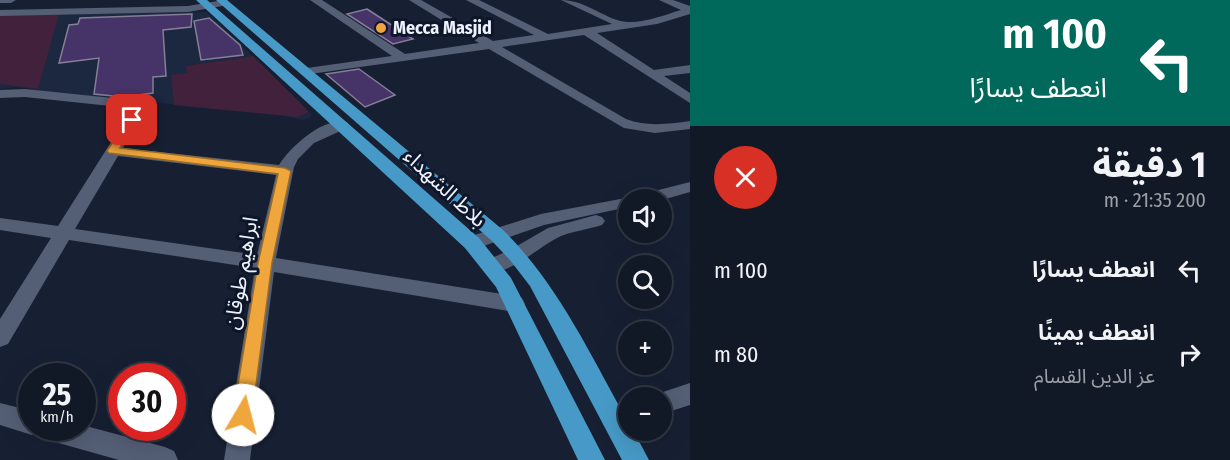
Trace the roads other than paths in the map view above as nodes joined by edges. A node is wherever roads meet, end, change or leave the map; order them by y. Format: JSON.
{"nodes":[{"id":1,"x":0,"y":0,"type":"edge"},
{"id":2,"x":11,"y":0,"type":"edge"},
{"id":3,"x":315,"y":0,"type":"edge"},
{"id":4,"x":444,"y":0,"type":"edge"},
{"id":5,"x":471,"y":0,"type":"edge"},
{"id":6,"x":566,"y":0,"type":"edge"},
{"id":7,"x":664,"y":0,"type":"edge"},
{"id":8,"x":214,"y":2,"type":"edge"},
{"id":9,"x":418,"y":2,"type":"edge"},
{"id":10,"x":690,"y":11,"type":"edge"},
{"id":11,"x":0,"y":13,"type":"edge"},
{"id":12,"x":622,"y":25,"type":"junction"},
{"id":13,"x":586,"y":31,"type":"junction"},
{"id":14,"x":544,"y":36,"type":"junction"},
{"id":15,"x":489,"y":44,"type":"junction"},
{"id":16,"x":401,"y":57,"type":"junction"},
{"id":17,"x":690,"y":69,"type":"edge"},
{"id":18,"x":307,"y":72,"type":"junction"},
{"id":19,"x":651,"y":74,"type":"junction"},
{"id":20,"x":0,"y":94,"type":"edge"},
{"id":21,"x":690,"y":99,"type":"edge"},
{"id":22,"x":342,"y":124,"type":"junction"},
{"id":23,"x":690,"y":125,"type":"edge"},
{"id":24,"x":113,"y":151,"type":"junction"},
{"id":25,"x":285,"y":171,"type":"junction"},
{"id":26,"x":690,"y":187,"type":"edge"},
{"id":27,"x":672,"y":192,"type":"edge"},
{"id":28,"x":690,"y":199,"type":"edge"},
{"id":29,"x":618,"y":204,"type":"edge"},
{"id":30,"x":672,"y":204,"type":"edge"},
{"id":31,"x":618,"y":216,"type":"edge"},
{"id":32,"x":0,"y":224,"type":"edge"},
{"id":33,"x":62,"y":234,"type":"junction"},
{"id":34,"x":497,"y":235,"type":"junction"},
{"id":35,"x":472,"y":243,"type":"junction"},
{"id":36,"x":517,"y":255,"type":"junction"},
{"id":37,"x":265,"y":263,"type":"junction"},
{"id":38,"x":492,"y":266,"type":"junction"},
{"id":39,"x":515,"y":304,"type":"junction"},
{"id":40,"x":0,"y":338,"type":"edge"},
{"id":41,"x":690,"y":394,"type":"edge"},
{"id":42,"x":672,"y":400,"type":"edge"},
{"id":43,"x":618,"y":411,"type":"edge"},
{"id":44,"x":0,"y":414,"type":"edge"},
{"id":45,"x":18,"y":419,"type":"edge"},
{"id":46,"x":96,"y":441,"type":"edge"},
{"id":47,"x":630,"y":441,"type":"edge"},
{"id":48,"x":165,"y":460,"type":"edge"},
{"id":49,"x":237,"y":460,"type":"edge"},
{"id":50,"x":592,"y":460,"type":"edge"},
{"id":51,"x":636,"y":460,"type":"edge"}],
"edges":[{"from":1,"to":2,"type":"street"},
{"from":3,"to":16,"type":"street"},
{"from":4,"to":9,"type":"street"},
{"from":5,"to":14,"type":"street"},
{"from":6,"to":12,"type":"street"},
{"from":7,"to":10,"type":"street"},
{"from":8,"to":11,"type":"street"},
{"from":8,"to":18,"type":"main road"},
{"from":8,"to":22,"type":"main road","name":"بلاط الشهداء"},
{"from":9,"to":15,"type":"street"},
{"from":10,"to":12,"type":"street"},
{"from":12,"to":13,"type":"street"},
{"from":13,"to":14,"type":"street"},
{"from":13,"to":19,"type":"street"},
{"from":14,"to":15,"type":"street"},
{"from":15,"to":16,"type":"street"},
{"from":15,"to":23,"type":"street"},
{"from":16,"to":18,"type":"street"},
{"from":17,"to":19,"type":"street"},
{"from":18,"to":34,"type":"main road"},
{"from":19,"to":21,"type":"street"},
{"from":20,"to":24,"type":"street"},
{"from":22,"to":25,"type":"street","name":"ابراهيم طوقان"},
{"from":22,"to":35,"type":"main road","name":"بلاط الشهداء"},
{"from":24,"to":25,"type":"street"},
{"from":24,"to":33,"type":"street"},
{"from":25,"to":37,"type":"street","name":"ابراهيم طوقان"},
{"from":26,"to":27,"type":"street"},
{"from":28,"to":30,"type":"street"},
{"from":29,"to":34,"type":"street"},
{"from":31,"to":36,"type":"street"},
{"from":32,"to":33,"type":"street"},
{"from":33,"to":37,"type":"street"},
{"from":33,"to":40,"type":"street"},
{"from":34,"to":35,"type":"street"},
{"from":34,"to":36,"type":"main road"},
{"from":35,"to":38,"type":"main road","name":"بلاط الشهداء"},
{"from":36,"to":38,"type":"street"},
{"from":36,"to":43,"type":"main road"},
{"from":37,"to":39,"type":"street"},
{"from":37,"to":49,"type":"street","name":"ابراهيم طوقان"},
{"from":38,"to":39,"type":"main road","name":"بلاط الشهداء"},
{"from":39,"to":50,"type":"main road","name":"بلاط الشهداء"},
{"from":41,"to":42,"type":"street"},
{"from":44,"to":45,"type":"street"},
{"from":46,"to":48,"type":"street"},
{"from":47,"to":51,"type":"main road"}]}
